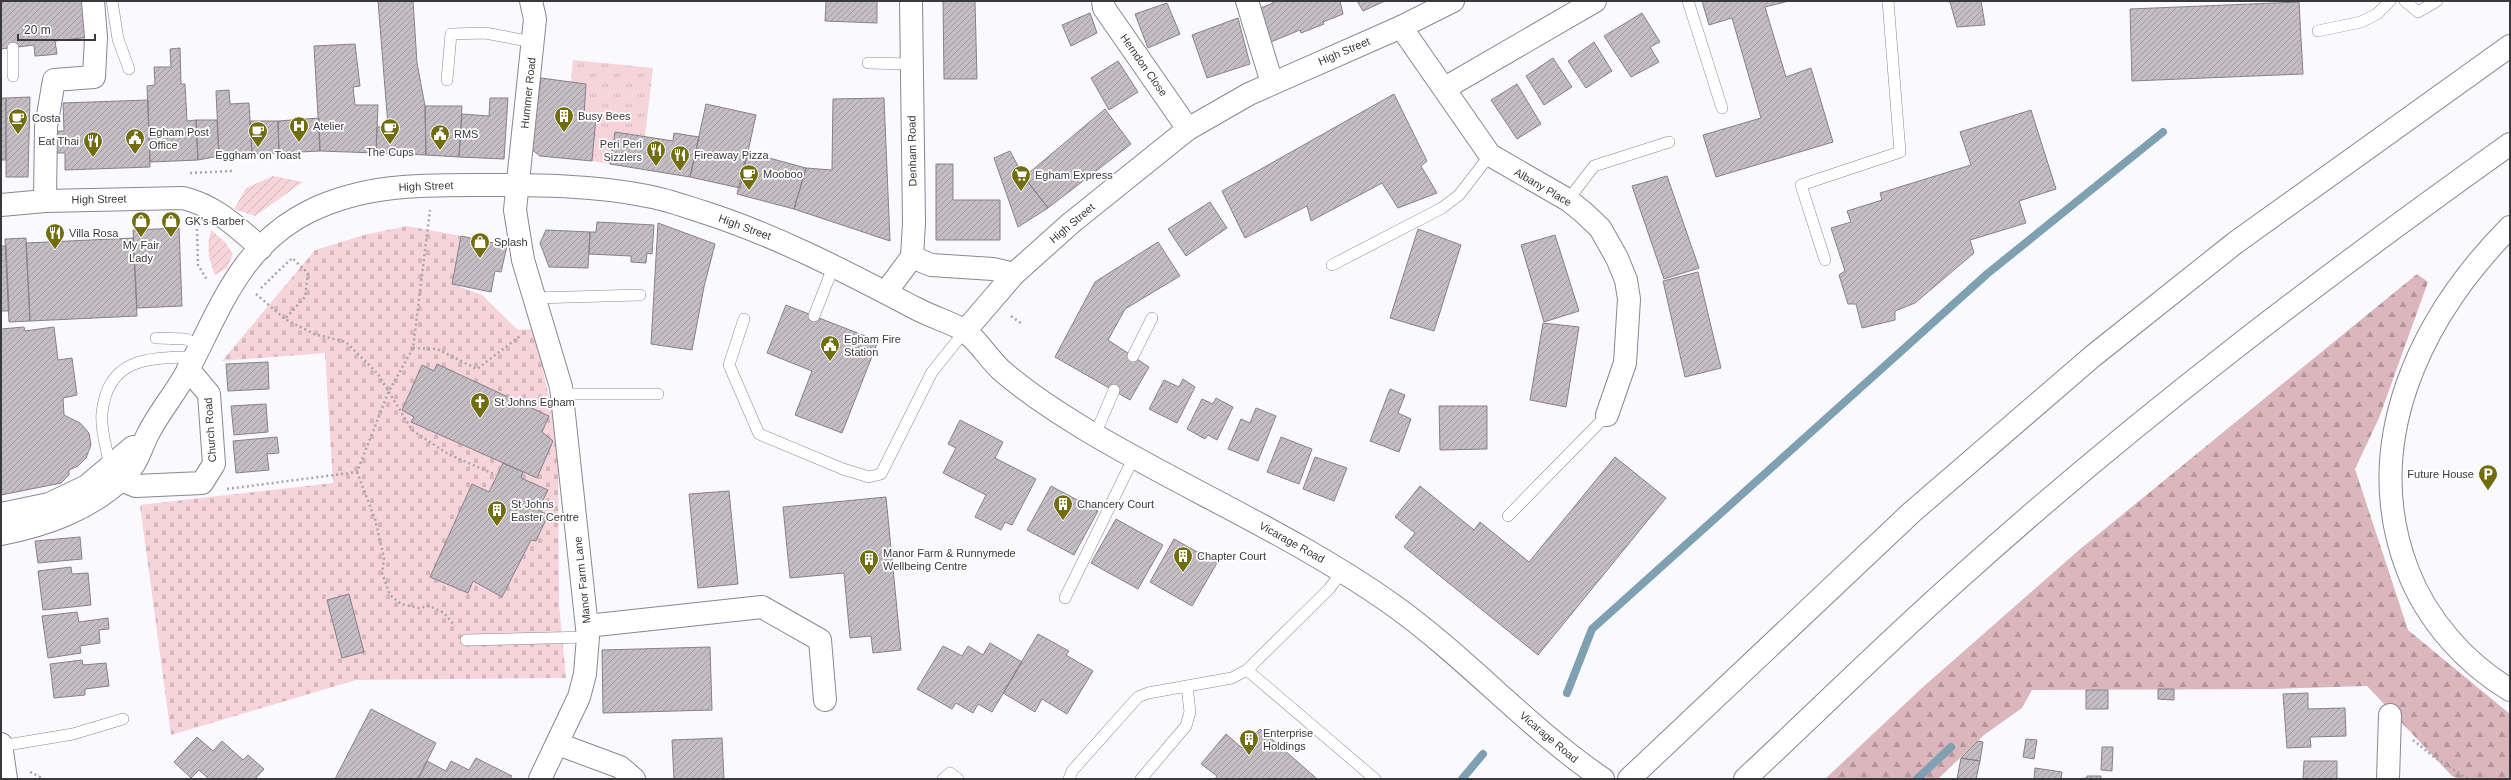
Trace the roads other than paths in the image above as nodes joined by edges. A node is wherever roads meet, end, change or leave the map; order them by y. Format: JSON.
{"nodes":[{"id":1,"x":93,"y":1,"type":"edge"},
{"id":2,"x":112,"y":1,"type":"edge"},
{"id":3,"x":531,"y":1,"type":"edge"},
{"id":4,"x":911,"y":1,"type":"edge"},
{"id":5,"x":1103,"y":1,"type":"edge"},
{"id":6,"x":1247,"y":1,"type":"edge"},
{"id":7,"x":1453,"y":1,"type":"edge"},
{"id":8,"x":1595,"y":1,"type":"edge"},
{"id":9,"x":1688,"y":1,"type":"edge"},
{"id":10,"x":1888,"y":1,"type":"edge"},
{"id":11,"x":2390,"y":1,"type":"edge"},
{"id":12,"x":2405,"y":1,"type":"edge"},
{"id":13,"x":2437,"y":1,"type":"edge"},
{"id":14,"x":1401,"y":27,"type":"junction"},
{"id":15,"x":2318,"y":31,"type":"dead end"},
{"id":16,"x":533,"y":42,"type":"junction"},
{"id":17,"x":2510,"y":46,"type":"edge"},
{"id":18,"x":13,"y":48,"type":"dead end"},
{"id":19,"x":868,"y":63,"type":"dead end"},
{"id":20,"x":911,"y":64,"type":"junction"},
{"id":21,"x":128,"y":68,"type":"dead end"},
{"id":22,"x":13,"y":76,"type":"dead end"},
{"id":23,"x":447,"y":80,"type":"dead end"},
{"id":24,"x":1272,"y":83,"type":"junction"},
{"id":25,"x":1446,"y":88,"type":"junction"},
{"id":26,"x":1722,"y":108,"type":"dead end"},
{"id":27,"x":1188,"y":129,"type":"junction"},
{"id":28,"x":1669,"y":142,"type":"dead end"},
{"id":29,"x":2510,"y":144,"type":"edge"},
{"id":30,"x":1490,"y":155,"type":"junction"},
{"id":31,"x":519,"y":186,"type":"junction"},
{"id":32,"x":45,"y":200,"type":"junction"},
{"id":33,"x":1568,"y":200,"type":"junction"},
{"id":34,"x":1,"y":205,"type":"edge"},
{"id":35,"x":2510,"y":227,"type":"edge"},
{"id":36,"x":261,"y":248,"type":"junction"},
{"id":37,"x":912,"y":257,"type":"junction"},
{"id":38,"x":1825,"y":260,"type":"dead end"},
{"id":39,"x":834,"y":265,"type":"junction"},
{"id":40,"x":1332,"y":265,"type":"dead end"},
{"id":41,"x":1014,"y":274,"type":"junction"},
{"id":42,"x":886,"y":292,"type":"junction"},
{"id":43,"x":640,"y":295,"type":"dead end"},
{"id":44,"x":534,"y":298,"type":"junction"},
{"id":45,"x":814,"y":316,"type":"dead end"},
{"id":46,"x":1152,"y":318,"type":"dead end"},
{"id":47,"x":744,"y":319,"type":"dead end"},
{"id":48,"x":965,"y":331,"type":"junction"},
{"id":49,"x":156,"y":338,"type":"dead end"},
{"id":50,"x":1133,"y":356,"type":"dead end"},
{"id":51,"x":194,"y":357,"type":"junction"},
{"id":52,"x":1114,"y":390,"type":"dead end"},
{"id":53,"x":562,"y":394,"type":"junction"},
{"id":54,"x":658,"y":394,"type":"dead end"},
{"id":55,"x":1607,"y":414,"type":"joint"},
{"id":56,"x":1095,"y":435,"type":"junction"},
{"id":57,"x":1134,"y":457,"type":"junction"},
{"id":58,"x":116,"y":474,"type":"junction"},
{"id":59,"x":1,"y":514,"type":"edge"},
{"id":60,"x":1508,"y":516,"type":"dead end"},
{"id":61,"x":1,"y":534,"type":"edge"},
{"id":62,"x":1342,"y":572,"type":"junction"},
{"id":63,"x":1065,"y":598,"type":"dead end"},
{"id":64,"x":587,"y":632,"type":"junction"},
{"id":65,"x":466,"y":640,"type":"road end"},
{"id":66,"x":1247,"y":670,"type":"junction"},
{"id":67,"x":1188,"y":686,"type":"junction"},
{"id":68,"x":2510,"y":690,"type":"edge"},
{"id":69,"x":825,"y":700,"type":"dead end"},
{"id":70,"x":123,"y":719,"type":"dead end"},
{"id":71,"x":2390,"y":719,"type":"road end"},
{"id":72,"x":558,"y":744,"type":"junction"},
{"id":73,"x":1,"y":745,"type":"edge"},
{"id":74,"x":6,"y":779,"type":"edge"},
{"id":75,"x":540,"y":779,"type":"edge"},
{"id":76,"x":634,"y":779,"type":"edge"},
{"id":77,"x":943,"y":779,"type":"edge"},
{"id":78,"x":958,"y":779,"type":"edge"},
{"id":79,"x":1069,"y":779,"type":"edge"},
{"id":80,"x":1141,"y":779,"type":"edge"},
{"id":81,"x":1375,"y":779,"type":"edge"},
{"id":82,"x":1603,"y":779,"type":"edge"},
{"id":83,"x":1629,"y":779,"type":"edge"},
{"id":84,"x":1745,"y":779,"type":"edge"},
{"id":85,"x":2388,"y":779,"type":"edge"}],
"edges":[{"from":1,"to":32,"type":"main road"},
{"from":2,"to":21,"type":"lane"},
{"from":3,"to":16,"type":"main road","name":"Hummer Road"},
{"from":4,"to":20,"type":"main road","name":"Denham Road"},
{"from":5,"to":27,"type":"main road","name":"Herndon Close"},
{"from":6,"to":24,"type":"main road"},
{"from":7,"to":14,"type":"main road","name":"High Street"},
{"from":8,"to":25,"type":"main road"},
{"from":9,"to":26,"type":"lane"},
{"from":10,"to":38,"type":"lane"},
{"from":11,"to":15,"type":"lane"},
{"from":12,"to":13,"type":"lane"},
{"from":14,"to":24,"type":"main road","name":"High Street"},
{"from":14,"to":25,"type":"main road","name":"Albany Place"},
{"from":16,"to":23,"type":"lane"},
{"from":16,"to":31,"type":"main road","name":"Hummer Road"},
{"from":17,"to":83,"type":"main road"},
{"from":18,"to":22,"type":"lane"},
{"from":19,"to":20,"type":"lane"},
{"from":20,"to":37,"type":"main road","name":"Denham Road"},
{"from":24,"to":27,"type":"main road","name":"High Street"},
{"from":25,"to":30,"type":"main road","name":"Albany Place"},
{"from":27,"to":41,"type":"main road","name":"High Street"},
{"from":28,"to":33,"type":"lane"},
{"from":29,"to":84,"type":"main road"},
{"from":30,"to":33,"type":"main road","name":"Albany Place"},
{"from":30,"to":40,"type":"lane"},
{"from":31,"to":36,"type":"main road","name":"High Street"},
{"from":31,"to":39,"type":"main road","name":"High Street"},
{"from":31,"to":44,"type":"main road","name":"Manor Farm Lane"},
{"from":32,"to":34,"type":"main road","name":"High Street"},
{"from":32,"to":36,"type":"main road","name":"High Street"},
{"from":33,"to":55,"type":"main road","name":"Albany Place"},
{"from":35,"to":68,"type":"main road"},
{"from":36,"to":51,"type":"main road"},
{"from":37,"to":41,"type":"main road"},
{"from":37,"to":42,"type":"main road"},
{"from":39,"to":42,"type":"main road","name":"High Street"},
{"from":39,"to":45,"type":"lane"},
{"from":41,"to":48,"type":"main road","name":"High Street"},
{"from":42,"to":48,"type":"main road","name":"High Street"},
{"from":43,"to":44,"type":"lane"},
{"from":44,"to":53,"type":"main road","name":"Manor Farm Lane"},
{"from":46,"to":50,"type":"lane"},
{"from":47,"to":48,"type":"lane"},
{"from":48,"to":56,"type":"main road","name":"Vicarage Road"},
{"from":49,"to":51,"type":"lane"},
{"from":51,"to":58,"type":"main road"},
{"from":51,"to":58,"type":"lane"},
{"from":51,"to":58,"type":"main road","name":"Church Road"},
{"from":52,"to":56,"type":"lane"},
{"from":53,"to":54,"type":"lane"},
{"from":53,"to":64,"type":"main road","name":"Manor Farm Lane"},
{"from":55,"to":60,"type":"lane"},
{"from":56,"to":57,"type":"main road","name":"Vicarage Road"},
{"from":57,"to":62,"type":"main road","name":"Vicarage Road"},
{"from":57,"to":63,"type":"lane"},
{"from":58,"to":59,"type":"main road"},
{"from":58,"to":61,"type":"main road"},
{"from":62,"to":66,"type":"lane"},
{"from":62,"to":82,"type":"main road","name":"Vicarage Road"},
{"from":64,"to":65,"type":"lane"},
{"from":64,"to":69,"type":"main road"},
{"from":64,"to":72,"type":"main road","name":"Manor Farm Lane"},
{"from":66,"to":67,"type":"lane"},
{"from":66,"to":81,"type":"lane"},
{"from":67,"to":79,"type":"lane"},
{"from":67,"to":80,"type":"lane"},
{"from":70,"to":73,"type":"lane"},
{"from":71,"to":85,"type":"main road"},
{"from":72,"to":75,"type":"main road","name":"Manor Farm Lane"},
{"from":72,"to":76,"type":"main road"},
{"from":73,"to":74,"type":"main road"},
{"from":77,"to":78,"type":"lane"}]}
